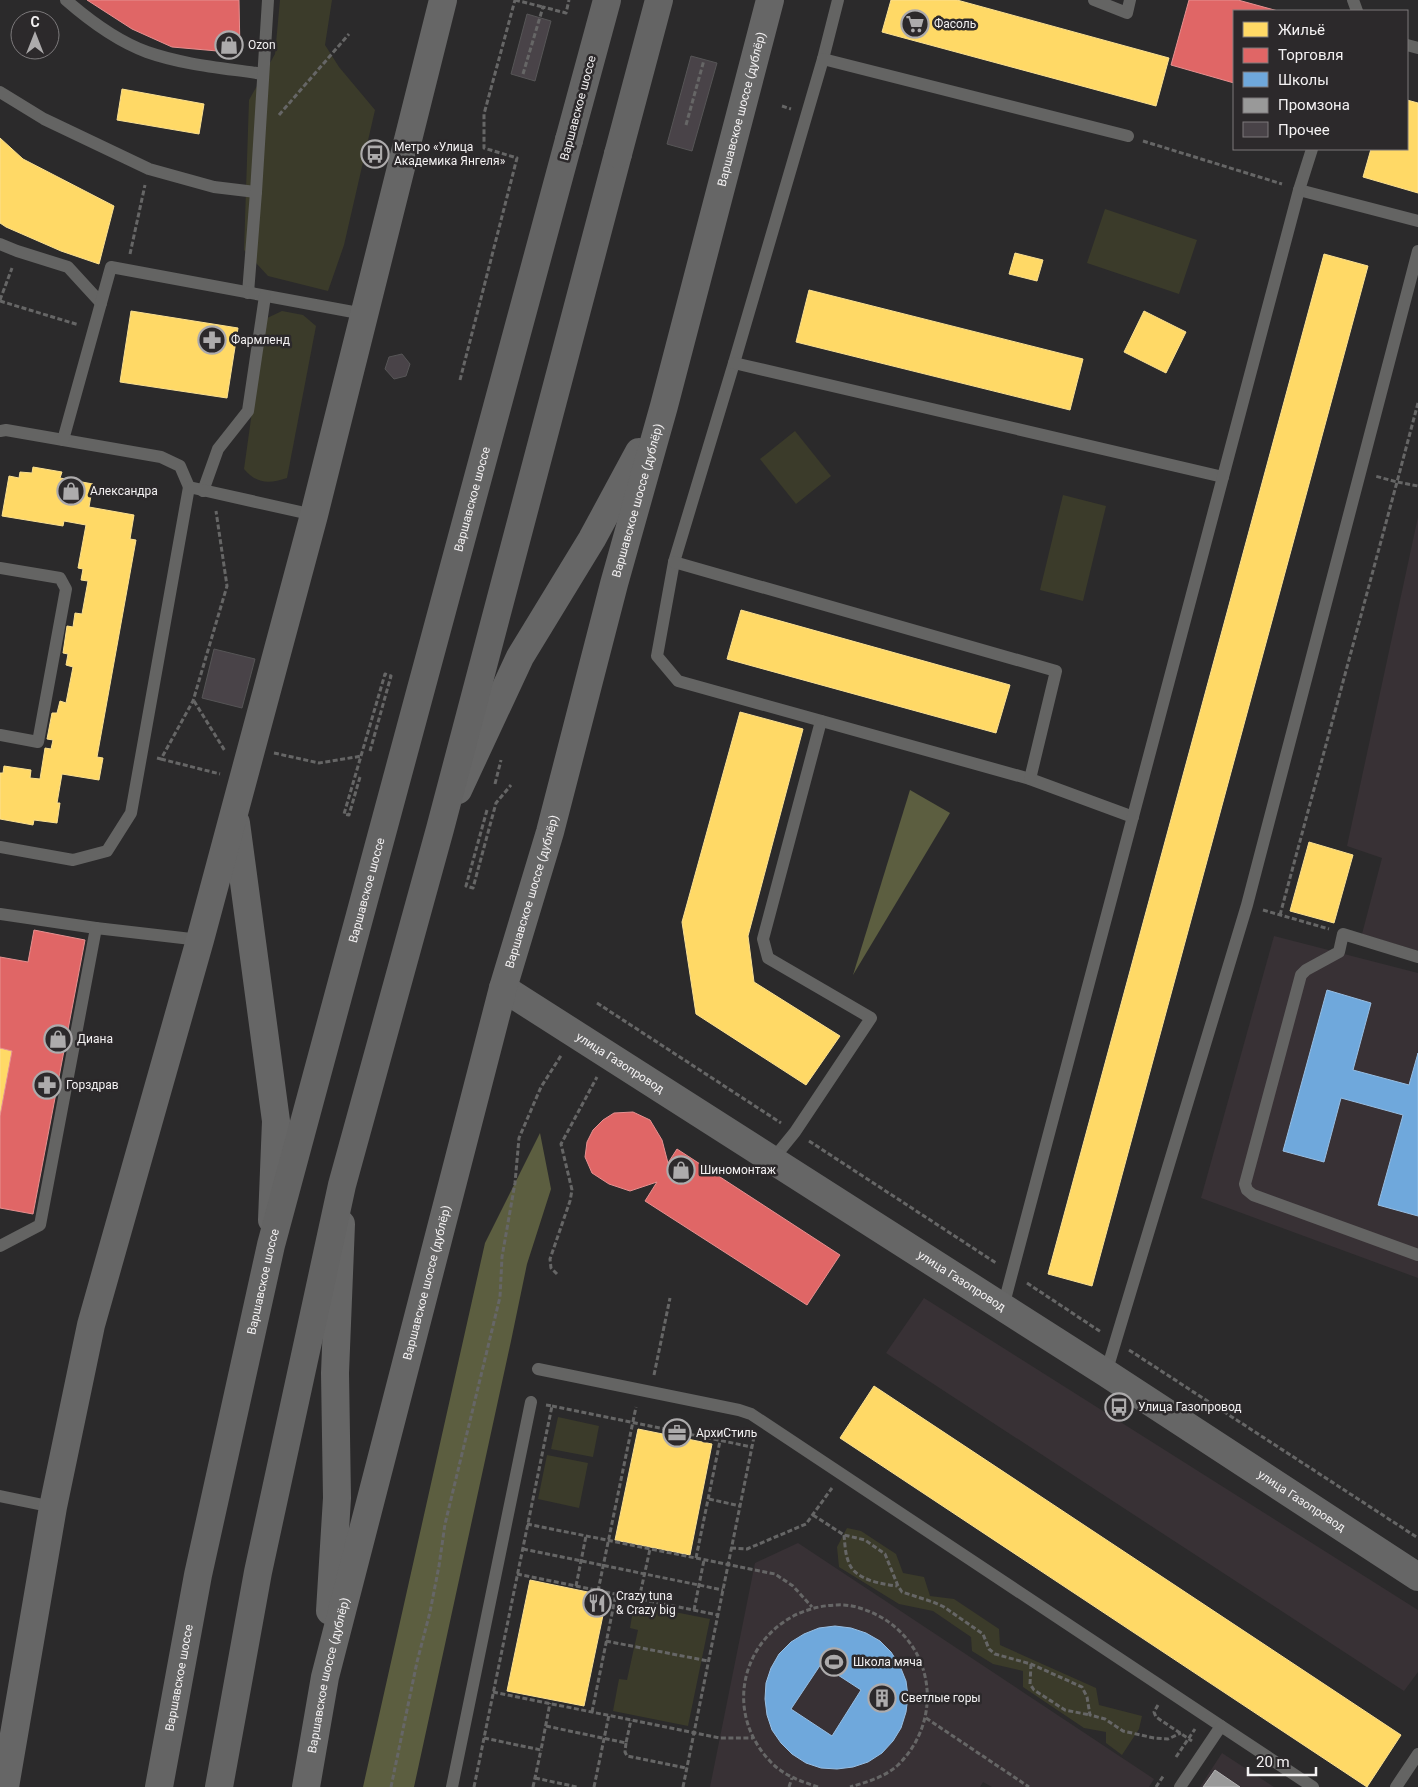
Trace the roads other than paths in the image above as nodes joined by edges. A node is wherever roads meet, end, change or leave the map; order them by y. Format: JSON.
{"nodes":[{"id":1,"x":66,"y":0,"type":"edge"},
{"id":2,"x":268,"y":0,"type":"edge"},
{"id":3,"x":443,"y":0,"type":"edge"},
{"id":4,"x":607,"y":0,"type":"edge"},
{"id":5,"x":659,"y":0,"type":"edge"},
{"id":6,"x":770,"y":0,"type":"edge"},
{"id":7,"x":838,"y":0,"type":"edge"},
{"id":8,"x":1094,"y":0,"type":"edge"},
{"id":9,"x":1130,"y":0,"type":"edge"},
{"id":10,"x":823,"y":59,"type":"junction"},
{"id":11,"x":263,"y":74,"type":"junction"},
{"id":12,"x":0,"y":92,"type":"edge"},
{"id":13,"x":1128,"y":136,"type":"road end"},
{"id":14,"x":1312,"y":150,"type":"edge"},
{"id":15,"x":1299,"y":190,"type":"junction"},
{"id":16,"x":256,"y":192,"type":"junction"},
{"id":17,"x":1418,"y":221,"type":"edge"},
{"id":18,"x":0,"y":244,"type":"edge"},
{"id":19,"x":1418,"y":251,"type":"edge"},
{"id":20,"x":248,"y":293,"type":"junction"},
{"id":21,"x":1413,"y":293,"type":"edge"},
{"id":22,"x":265,"y":296,"type":"junction"},
{"id":23,"x":101,"y":303,"type":"junction"},
{"id":24,"x":364,"y":314,"type":"junction"},
{"id":25,"x":734,"y":363,"type":"junction"},
{"id":26,"x":664,"y":406,"type":"junction"},
{"id":27,"x":0,"y":431,"type":"edge"},
{"id":28,"x":63,"y":440,"type":"junction"},
{"id":29,"x":1223,"y":477,"type":"junction"},
{"id":30,"x":188,"y":487,"type":"junction"},
{"id":31,"x":208,"y":492,"type":"junction"},
{"id":32,"x":314,"y":515,"type":"junction"},
{"id":33,"x":674,"y":562,"type":"junction"},
{"id":34,"x":0,"y":568,"type":"edge"},
{"id":35,"x":821,"y":721,"type":"junction"},
{"id":36,"x":0,"y":735,"type":"edge"},
{"id":37,"x":1030,"y":779,"type":"junction"},
{"id":38,"x":235,"y":809,"type":"junction"},
{"id":39,"x":1133,"y":817,"type":"junction"},
{"id":40,"x":440,"y":829,"type":"junction"},
{"id":41,"x":0,"y":847,"type":"edge"},
{"id":42,"x":0,"y":914,"type":"edge"},
{"id":43,"x":96,"y":928,"type":"junction"},
{"id":44,"x":200,"y":940,"type":"junction"},
{"id":45,"x":1418,"y":957,"type":"edge"},
{"id":46,"x":503,"y":988,"type":"junction"},
{"id":47,"x":773,"y":1159,"type":"junction"},
{"id":48,"x":342,"y":1185,"type":"junction"},
{"id":49,"x":271,"y":1245,"type":"junction"},
{"id":50,"x":0,"y":1246,"type":"edge"},
{"id":51,"x":1418,"y":1256,"type":"edge"},
{"id":52,"x":1003,"y":1307,"type":"junction"},
{"id":53,"x":538,"y":1369,"type":"dead end"},
{"id":54,"x":1106,"y":1373,"type":"junction"},
{"id":55,"x":531,"y":1402,"type":"road end"},
{"id":56,"x":0,"y":1496,"type":"edge"},
{"id":57,"x":53,"y":1506,"type":"junction"},
{"id":58,"x":1418,"y":1577,"type":"edge"},
{"id":59,"x":325,"y":1677,"type":"junction"},
{"id":60,"x":1221,"y":1726,"type":"junction"},
{"id":61,"x":1418,"y":1754,"type":"edge"},
{"id":62,"x":5,"y":1787,"type":"edge"},
{"id":63,"x":159,"y":1787,"type":"edge"},
{"id":64,"x":219,"y":1787,"type":"edge"},
{"id":65,"x":306,"y":1787,"type":"edge"},
{"id":66,"x":452,"y":1787,"type":"edge"},
{"id":67,"x":1180,"y":1787,"type":"edge"},
{"id":68,"x":1313,"y":1787,"type":"edge"},
{"id":69,"x":1396,"y":1787,"type":"edge"}],
"edges":[{"from":1,"to":11,"type":"lane"},
{"from":2,"to":11,"type":"lane"},
{"from":3,"to":24,"type":"main road"},
{"from":4,"to":49,"type":"main road","name":"Варшавское шоссе","bridge":true},
{"from":5,"to":40,"type":"main road","bridge":true},
{"from":6,"to":26,"type":"main road","name":"Варшавское шоссе (дублёр)"},
{"from":7,"to":10,"type":"lane"},
{"from":8,"to":9,"type":"lane"},
{"from":10,"to":13,"type":"lane"},
{"from":10,"to":25,"type":"lane"},
{"from":11,"to":16,"type":"lane"},
{"from":12,"to":16,"type":"lane"},
{"from":14,"to":15,"type":"lane"},
{"from":15,"to":17,"type":"lane"},
{"from":15,"to":29,"type":"lane"},
{"from":16,"to":20,"type":"lane"},
{"from":18,"to":23,"type":"lane"},
{"from":19,"to":21,"type":"lane"},
{"from":20,"to":22,"type":"lane"},
{"from":20,"to":23,"type":"lane"},
{"from":21,"to":54,"type":"lane"},
{"from":22,"to":24,"type":"lane"},
{"from":22,"to":31,"type":"lane"},
{"from":23,"to":28,"type":"lane"},
{"from":24,"to":32,"type":"main road"},
{"from":25,"to":29,"type":"lane"},
{"from":25,"to":33,"type":"lane"},
{"from":26,"to":40,"type":"main road"},
{"from":26,"to":46,"type":"main road","name":"Варшавское шоссе (дублёр)"},
{"from":27,"to":28,"type":"lane"},
{"from":28,"to":30,"type":"lane"},
{"from":29,"to":39,"type":"lane"},
{"from":30,"to":31,"type":"lane"},
{"from":30,"to":41,"type":"lane"},
{"from":31,"to":32,"type":"lane"},
{"from":32,"to":38,"type":"main road"},
{"from":33,"to":35,"type":"lane"},
{"from":33,"to":37,"type":"lane"},
{"from":34,"to":36,"type":"lane"},
{"from":35,"to":37,"type":"lane"},
{"from":35,"to":47,"type":"lane"},
{"from":37,"to":39,"type":"lane"},
{"from":38,"to":44,"type":"main road"},
{"from":38,"to":49,"type":"main road"},
{"from":39,"to":52,"type":"lane"},
{"from":40,"to":48,"type":"main road"},
{"from":42,"to":43,"type":"lane"},
{"from":43,"to":44,"type":"lane"},
{"from":43,"to":50,"type":"lane"},
{"from":44,"to":57,"type":"main road"},
{"from":45,"to":51,"type":"lane"},
{"from":46,"to":47,"type":"main road","name":"улица Газопровод"},
{"from":46,"to":59,"type":"main road","name":"Варшавское шоссе (дублёр)"},
{"from":47,"to":52,"type":"main road","name":"улица Газопровод"},
{"from":48,"to":59,"type":"main road"},
{"from":48,"to":64,"type":"main road"},
{"from":49,"to":63,"type":"main road","name":"Варшавское шоссе"},
{"from":52,"to":54,"type":"main road","name":"улица Газопровод"},
{"from":53,"to":60,"type":"lane"},
{"from":54,"to":58,"type":"main road","name":"улица Газопровод"},
{"from":55,"to":66,"type":"lane"},
{"from":56,"to":57,"type":"lane"},
{"from":57,"to":62,"type":"main road"},
{"from":59,"to":65,"type":"main road","name":"Варшавское шоссе (дублёр)"},
{"from":60,"to":67,"type":"lane"},
{"from":60,"to":68,"type":"lane"},
{"from":61,"to":69,"type":"lane"}]}
